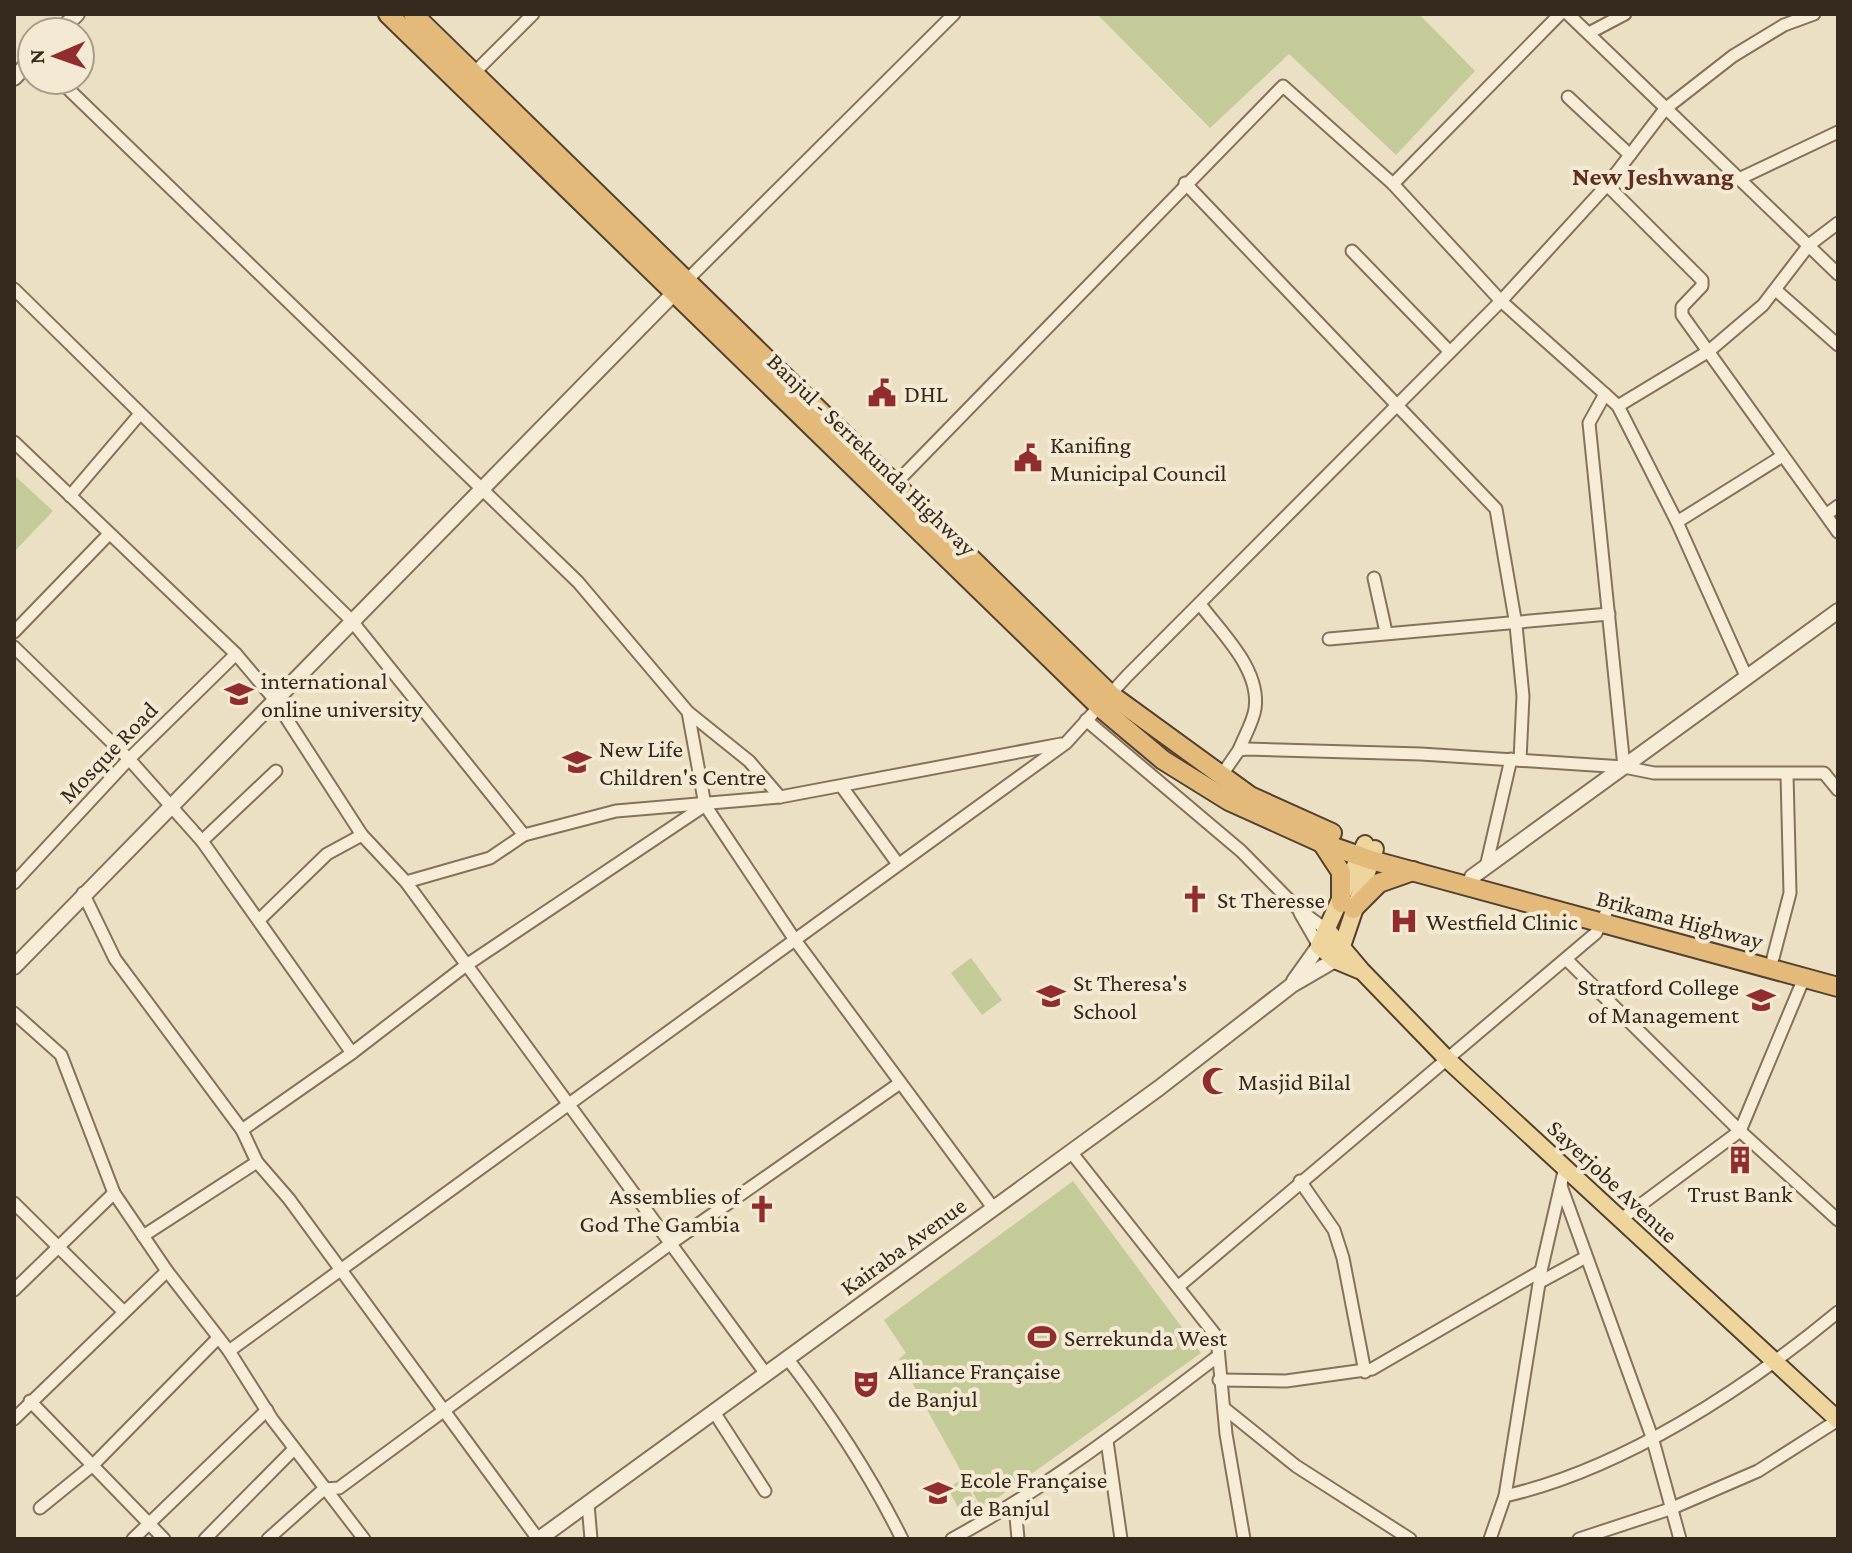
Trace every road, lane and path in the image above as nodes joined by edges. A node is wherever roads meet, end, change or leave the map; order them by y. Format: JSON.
{"nodes":[{"id":1,"x":388,"y":14,"type":"edge"},
{"id":2,"x":413,"y":14,"type":"edge"},
{"id":3,"x":533,"y":14,"type":"edge"},
{"id":4,"x":954,"y":14,"type":"edge"},
{"id":5,"x":1560,"y":14,"type":"edge"},
{"id":6,"x":1568,"y":14,"type":"edge"},
{"id":7,"x":1625,"y":14,"type":"edge"},
{"id":8,"x":1814,"y":14,"type":"edge"},
{"id":9,"x":1589,"y":33,"type":"junction"},
{"id":10,"x":474,"y":73,"type":"junction"},
{"id":11,"x":75,"y":96,"type":"edge"},
{"id":12,"x":1568,"y":97,"type":"dead end"},
{"id":13,"x":1665,"y":109,"type":"junction"},
{"id":14,"x":1838,"y":132,"type":"edge"},
{"id":15,"x":1630,"y":155,"type":"junction"},
{"id":16,"x":1741,"y":178,"type":"junction"},
{"id":17,"x":1185,"y":183,"type":"junction"},
{"id":18,"x":1393,"y":184,"type":"junction"},
{"id":19,"x":1607,"y":185,"type":"junction"},
{"id":20,"x":1838,"y":223,"type":"edge"},
{"id":21,"x":1809,"y":245,"type":"junction"},
{"id":22,"x":1352,"y":251,"type":"dead end"},
{"id":23,"x":1838,"y":274,"type":"edge"},
{"id":24,"x":679,"y":288,"type":"junction"},
{"id":25,"x":14,"y":289,"type":"edge"},
{"id":26,"x":1777,"y":291,"type":"junction"},
{"id":27,"x":1501,"y":301,"type":"junction"},
{"id":28,"x":1838,"y":345,"type":"edge"},
{"id":29,"x":1709,"y":351,"type":"junction"},
{"id":30,"x":1450,"y":352,"type":"junction"},
{"id":31,"x":1605,"y":394,"type":"junction"},
{"id":32,"x":1398,"y":405,"type":"junction"},
{"id":33,"x":1618,"y":406,"type":"junction"},
{"id":34,"x":139,"y":415,"type":"junction"},
{"id":35,"x":14,"y":442,"type":"edge"},
{"id":36,"x":1781,"y":457,"type":"junction"},
{"id":37,"x":894,"y":485,"type":"junction"},
{"id":38,"x":481,"y":490,"type":"junction"},
{"id":39,"x":70,"y":496,"type":"junction"},
{"id":40,"x":1838,"y":506,"type":"edge"},
{"id":41,"x":1827,"y":514,"type":"junction"},
{"id":42,"x":1677,"y":522,"type":"junction"},
{"id":43,"x":1838,"y":532,"type":"edge"},
{"id":44,"x":109,"y":534,"type":"junction"},
{"id":45,"x":1374,"y":578,"type":"dead end"},
{"id":46,"x":1200,"y":604,"type":"junction"},
{"id":47,"x":1838,"y":611,"type":"edge"},
{"id":48,"x":1609,"y":614,"type":"junction"},
{"id":49,"x":351,"y":620,"type":"junction"},
{"id":50,"x":1516,"y":625,"type":"junction"},
{"id":51,"x":14,"y":632,"type":"edge"},
{"id":52,"x":1386,"y":632,"type":"junction"},
{"id":53,"x":1329,"y":639,"type":"dead end"},
{"id":54,"x":14,"y":647,"type":"edge"},
{"id":55,"x":236,"y":654,"type":"junction"},
{"id":56,"x":1746,"y":676,"type":"junction"},
{"id":57,"x":274,"y":699,"type":"junction"},
{"id":58,"x":1099,"y":707,"type":"junction"},
{"id":59,"x":688,"y":712,"type":"junction"},
{"id":60,"x":1066,"y":743,"type":"junction"},
{"id":61,"x":1239,"y":750,"type":"junction"},
{"id":62,"x":129,"y":759,"type":"junction"},
{"id":63,"x":1516,"y":760,"type":"junction"},
{"id":64,"x":1624,"y":767,"type":"junction"},
{"id":65,"x":276,"y":771,"type":"dead end"},
{"id":66,"x":1787,"y":775,"type":"junction"},
{"id":67,"x":1221,"y":776,"type":"junction"},
{"id":68,"x":842,"y":787,"type":"junction"},
{"id":69,"x":1838,"y":790,"type":"edge"},
{"id":70,"x":780,"y":797,"type":"junction"},
{"id":71,"x":169,"y":805,"type":"junction"},
{"id":72,"x":705,"y":805,"type":"junction"},
{"id":73,"x":362,"y":835,"type":"junction"},
{"id":74,"x":524,"y":835,"type":"junction"},
{"id":75,"x":202,"y":841,"type":"junction"},
{"id":76,"x":1322,"y":843,"type":"junction"},
{"id":77,"x":1368,"y":852,"type":"junction"},
{"id":78,"x":898,"y":864,"type":"junction"},
{"id":79,"x":1413,"y":871,"type":"junction"},
{"id":80,"x":1479,"y":872,"type":"junction"},
{"id":81,"x":406,"y":882,"type":"junction"},
{"id":82,"x":14,"y":883,"type":"edge"},
{"id":83,"x":83,"y":893,"type":"junction"},
{"id":84,"x":1347,"y":906,"type":"junction"},
{"id":85,"x":1298,"y":909,"type":"junction"},
{"id":86,"x":1604,"y":918,"type":"junction"},
{"id":87,"x":259,"y":920,"type":"junction"},
{"id":88,"x":1324,"y":938,"type":"junction"},
{"id":89,"x":795,"y":940,"type":"junction"},
{"id":90,"x":1340,"y":953,"type":"junction"},
{"id":91,"x":1773,"y":958,"type":"junction"},
{"id":92,"x":1566,"y":959,"type":"junction"},
{"id":93,"x":465,"y":966,"type":"junction"},
{"id":94,"x":14,"y":967,"type":"edge"},
{"id":95,"x":1838,"y":976,"type":"edge"},
{"id":96,"x":1804,"y":978,"type":"junction"},
{"id":97,"x":1292,"y":985,"type":"junction"},
{"id":98,"x":1838,"y":987,"type":"edge"},
{"id":99,"x":14,"y":1013,"type":"edge"},
{"id":100,"x":352,"y":1053,"type":"junction"},
{"id":101,"x":1448,"y":1060,"type":"junction"},
{"id":102,"x":900,"y":1083,"type":"junction"},
{"id":103,"x":570,"y":1105,"type":"junction"},
{"id":104,"x":242,"y":1130,"type":"junction"},
{"id":105,"x":1740,"y":1131,"type":"junction"},
{"id":106,"x":1071,"y":1152,"type":"junction"},
{"id":107,"x":257,"y":1162,"type":"junction"},
{"id":108,"x":1565,"y":1167,"type":"junction"},
{"id":109,"x":1300,"y":1181,"type":"junction"},
{"id":110,"x":1561,"y":1186,"type":"junction"},
{"id":111,"x":114,"y":1193,"type":"junction"},
{"id":112,"x":14,"y":1203,"type":"edge"},
{"id":113,"x":994,"y":1209,"type":"junction"},
{"id":114,"x":1620,"y":1220,"type":"junction"},
{"id":115,"x":1838,"y":1220,"type":"edge"},
{"id":116,"x":143,"y":1236,"type":"junction"},
{"id":117,"x":670,"y":1244,"type":"junction"},
{"id":118,"x":58,"y":1247,"type":"junction"},
{"id":119,"x":1586,"y":1257,"type":"junction"},
{"id":120,"x":341,"y":1269,"type":"junction"},
{"id":121,"x":167,"y":1271,"type":"junction"},
{"id":122,"x":1542,"y":1276,"type":"junction"},
{"id":123,"x":1179,"y":1286,"type":"junction"},
{"id":124,"x":14,"y":1290,"type":"edge"},
{"id":125,"x":124,"y":1312,"type":"junction"},
{"id":126,"x":1838,"y":1312,"type":"edge"},
{"id":127,"x":218,"y":1338,"type":"junction"},
{"id":128,"x":229,"y":1351,"type":"junction"},
{"id":129,"x":1218,"y":1356,"type":"junction"},
{"id":130,"x":787,"y":1358,"type":"junction"},
{"id":131,"x":1775,"y":1364,"type":"junction"},
{"id":132,"x":1365,"y":1372,"type":"junction"},
{"id":133,"x":766,"y":1374,"type":"junction"},
{"id":134,"x":1219,"y":1380,"type":"junction"},
{"id":135,"x":30,"y":1401,"type":"junction"},
{"id":136,"x":1224,"y":1408,"type":"junction"},
{"id":137,"x":267,"y":1410,"type":"junction"},
{"id":138,"x":442,"y":1412,"type":"junction"},
{"id":139,"x":714,"y":1412,"type":"junction"},
{"id":140,"x":14,"y":1419,"type":"edge"},
{"id":141,"x":1838,"y":1420,"type":"edge"},
{"id":142,"x":1652,"y":1437,"type":"junction"},
{"id":143,"x":1107,"y":1441,"type":"junction"},
{"id":144,"x":294,"y":1449,"type":"junction"},
{"id":145,"x":93,"y":1465,"type":"junction"},
{"id":146,"x":324,"y":1489,"type":"junction"},
{"id":147,"x":765,"y":1491,"type":"dead end"},
{"id":148,"x":1505,"y":1496,"type":"junction"},
{"id":149,"x":588,"y":1504,"type":"junction"},
{"id":150,"x":1015,"y":1505,"type":"junction"},
{"id":151,"x":40,"y":1508,"type":"dead end"},
{"id":152,"x":1670,"y":1509,"type":"junction"},
{"id":153,"x":148,"y":1523,"type":"junction"},
{"id":154,"x":133,"y":1539,"type":"edge"},
{"id":155,"x":164,"y":1539,"type":"edge"},
{"id":156,"x":205,"y":1539,"type":"edge"},
{"id":157,"x":268,"y":1539,"type":"edge"},
{"id":158,"x":364,"y":1539,"type":"edge"},
{"id":159,"x":538,"y":1539,"type":"edge"},
{"id":160,"x":591,"y":1539,"type":"edge"},
{"id":161,"x":902,"y":1539,"type":"edge"},
{"id":162,"x":952,"y":1539,"type":"edge"},
{"id":163,"x":1018,"y":1539,"type":"edge"},
{"id":164,"x":1121,"y":1539,"type":"edge"},
{"id":165,"x":1244,"y":1539,"type":"edge"},
{"id":166,"x":1410,"y":1539,"type":"edge"},
{"id":167,"x":1490,"y":1539,"type":"edge"},
{"id":168,"x":1579,"y":1539,"type":"edge"},
{"id":169,"x":1680,"y":1539,"type":"edge"}],
"edges":[{"from":1,"to":24,"type":"highway","name":"Banjul - Serrekunda Highway"},
{"from":2,"to":10,"type":"highway","name":"Banjul - Serrekunda Highway"},
{"from":3,"to":10,"type":"street"},
{"from":4,"to":24,"type":"street"},
{"from":5,"to":18,"type":"street"},
{"from":6,"to":9,"type":"street"},
{"from":7,"to":9,"type":"street"},
{"from":8,"to":13,"type":"street"},
{"from":9,"to":13,"type":"street"},
{"from":10,"to":24,"type":"highway","name":"Banjul - Serrekunda Highway"},
{"from":11,"to":38,"type":"street"},
{"from":12,"to":15,"type":"street"},
{"from":13,"to":15,"type":"street"},
{"from":13,"to":16,"type":"street"},
{"from":14,"to":16,"type":"street"},
{"from":15,"to":19,"type":"street"},
{"from":16,"to":21,"type":"street"},
{"from":17,"to":18,"type":"street"},
{"from":17,"to":32,"type":"street"},
{"from":17,"to":37,"type":"street"},
{"from":18,"to":27,"type":"street"},
{"from":19,"to":27,"type":"street"},
{"from":19,"to":29,"type":"street"},
{"from":20,"to":21,"type":"street"},
{"from":21,"to":23,"type":"street"},
{"from":21,"to":26,"type":"street"},
{"from":22,"to":30,"type":"street"},
{"from":24,"to":37,"type":"highway","name":"Banjul - Serrekunda Highway"},
{"from":24,"to":38,"type":"street"},
{"from":24,"to":58,"type":"highway","name":"Banjul - Serrekunda Highway"},
{"from":25,"to":34,"type":"street"},
{"from":26,"to":28,"type":"street"},
{"from":26,"to":29,"type":"street"},
{"from":27,"to":30,"type":"street"},
{"from":27,"to":31,"type":"street"},
{"from":29,"to":33,"type":"street"},
{"from":29,"to":36,"type":"street"},
{"from":30,"to":32,"type":"street"},
{"from":31,"to":33,"type":"street"},
{"from":31,"to":48,"type":"street"},
{"from":32,"to":46,"type":"street"},
{"from":32,"to":50,"type":"street"},
{"from":33,"to":42,"type":"street"},
{"from":34,"to":39,"type":"street"},
{"from":34,"to":49,"type":"street"},
{"from":35,"to":39,"type":"street"},
{"from":36,"to":41,"type":"street"},
{"from":36,"to":42,"type":"street"},
{"from":37,"to":58,"type":"highway","name":"Banjul - Serrekunda Highway"},
{"from":38,"to":49,"type":"street"},
{"from":38,"to":59,"type":"street"},
{"from":39,"to":44,"type":"street"},
{"from":40,"to":41,"type":"street"},
{"from":41,"to":43,"type":"street"},
{"from":42,"to":56,"type":"street"},
{"from":44,"to":51,"type":"street"},
{"from":44,"to":55,"type":"street"},
{"from":45,"to":52,"type":"street"},
{"from":46,"to":58,"type":"street"},
{"from":46,"to":61,"type":"street"},
{"from":47,"to":56,"type":"street"},
{"from":48,"to":50,"type":"street"},
{"from":48,"to":64,"type":"street"},
{"from":49,"to":57,"type":"street"},
{"from":49,"to":74,"type":"street"},
{"from":50,"to":52,"type":"street"},
{"from":50,"to":63,"type":"street"},
{"from":52,"to":53,"type":"street"},
{"from":54,"to":62,"type":"street"},
{"from":55,"to":57,"type":"street"},
{"from":55,"to":62,"type":"street","name":"Mosque Road"},
{"from":56,"to":64,"type":"street"},
{"from":57,"to":71,"type":"street"},
{"from":57,"to":73,"type":"street"},
{"from":58,"to":60,"type":"street"},
{"from":58,"to":67,"type":"highway","name":"Banjul - Serrekunda Highway"},
{"from":58,"to":76,"type":"highway","name":"Banjul - Serrekunda Highway"},
{"from":58,"to":85,"type":"street"},
{"from":59,"to":70,"type":"street"},
{"from":59,"to":72,"type":"street"},
{"from":60,"to":68,"type":"street"},
{"from":60,"to":78,"type":"street"},
{"from":61,"to":63,"type":"street"},
{"from":61,"to":67,"type":"street"},
{"from":62,"to":71,"type":"street"},
{"from":62,"to":82,"type":"street","name":"Mosque Road"},
{"from":63,"to":64,"type":"street"},
{"from":63,"to":80,"type":"street"},
{"from":64,"to":66,"type":"street"},
{"from":64,"to":80,"type":"street"},
{"from":65,"to":75,"type":"street"},
{"from":66,"to":69,"type":"street"},
{"from":66,"to":91,"type":"street"},
{"from":67,"to":77,"type":"highway","name":"Banjul - Serrekunda Highway"},
{"from":68,"to":70,"type":"street"},
{"from":68,"to":78,"type":"street"},
{"from":70,"to":72,"type":"street"},
{"from":71,"to":75,"type":"street"},
{"from":71,"to":83,"type":"street"},
{"from":72,"to":74,"type":"street"},
{"from":72,"to":89,"type":"street"},
{"from":72,"to":93,"type":"street"},
{"from":73,"to":81,"type":"street"},
{"from":73,"to":87,"type":"street"},
{"from":74,"to":81,"type":"street"},
{"from":75,"to":87,"type":"street"},
{"from":76,"to":77,"type":"highway","name":"Banjul - Serrekunda Highway"},
{"from":76,"to":84,"type":"highway"},
{"from":77,"to":79,"type":"highway","name":"Brikama Highway"},
{"from":77,"to":80,"type":"highway","name":"Brikama Highway"},
{"from":77,"to":84,"type":"main road","name":"Kairaba Avenue"},
{"from":78,"to":89,"type":"street"},
{"from":79,"to":84,"type":"highway"},
{"from":79,"to":86,"type":"highway","name":"Brikama Highway"},
{"from":80,"to":86,"type":"highway","name":"Brikama Highway"},
{"from":81,"to":93,"type":"street"},
{"from":83,"to":94,"type":"street"},
{"from":83,"to":104,"type":"street"},
{"from":84,"to":88,"type":"main road","name":"Kairaba Avenue"},
{"from":84,"to":90,"type":"main road","name":"Kairaba Avenue"},
{"from":85,"to":88,"type":"street"},
{"from":85,"to":88,"type":"street"},
{"from":86,"to":91,"type":"highway","name":"Brikama Highway"},
{"from":86,"to":92,"type":"street"},
{"from":86,"to":96,"type":"highway","name":"Brikama Highway"},
{"from":87,"to":100,"type":"street"},
{"from":88,"to":90,"type":"main road","name":"Sayerjobe Avenue"},
{"from":88,"to":97,"type":"street","name":"Kairaba Avenue"},
{"from":89,"to":102,"type":"street"},
{"from":89,"to":103,"type":"street"},
{"from":90,"to":97,"type":"street","name":"Kairaba Avenue"},
{"from":90,"to":101,"type":"main road","name":"Sayerjobe Avenue"},
{"from":91,"to":95,"type":"highway","name":"Brikama Highway"},
{"from":92,"to":101,"type":"street"},
{"from":92,"to":105,"type":"street"},
{"from":93,"to":100,"type":"street"},
{"from":93,"to":103,"type":"street"},
{"from":96,"to":98,"type":"highway","name":"Brikama Highway"},
{"from":96,"to":105,"type":"street"},
{"from":97,"to":106,"type":"street","name":"Kairaba Avenue"},
{"from":99,"to":111,"type":"street"},
{"from":100,"to":104,"type":"street"},
{"from":101,"to":108,"type":"main road","name":"Sayerjobe Avenue"},
{"from":101,"to":109,"type":"street"},
{"from":102,"to":113,"type":"street"},
{"from":102,"to":117,"type":"street"},
{"from":103,"to":117,"type":"street"},
{"from":103,"to":120,"type":"street"},
{"from":104,"to":107,"type":"street"},
{"from":105,"to":114,"type":"street"},
{"from":105,"to":115,"type":"street"},
{"from":106,"to":113,"type":"street","name":"Kairaba Avenue"},
{"from":106,"to":123,"type":"street"},
{"from":107,"to":116,"type":"street"},
{"from":107,"to":120,"type":"street"},
{"from":108,"to":110,"type":"street"},
{"from":108,"to":114,"type":"main road","name":"Sayerjobe Avenue"},
{"from":109,"to":123,"type":"street"},
{"from":109,"to":132,"type":"street"},
{"from":110,"to":119,"type":"street"},
{"from":110,"to":122,"type":"street"},
{"from":111,"to":116,"type":"street"},
{"from":111,"to":118,"type":"street"},
{"from":112,"to":118,"type":"street"},
{"from":113,"to":130,"type":"street","name":"Kairaba Avenue"},
{"from":114,"to":131,"type":"main road","name":"Sayerjobe Avenue"},
{"from":116,"to":121,"type":"street"},
{"from":117,"to":133,"type":"street"},
{"from":117,"to":138,"type":"street"},
{"from":118,"to":124,"type":"street"},
{"from":118,"to":125,"type":"street"},
{"from":119,"to":122,"type":"street"},
{"from":119,"to":142,"type":"street"},
{"from":120,"to":128,"type":"street"},
{"from":120,"to":138,"type":"street"},
{"from":121,"to":125,"type":"street"},
{"from":121,"to":127,"type":"street"},
{"from":122,"to":132,"type":"street"},
{"from":122,"to":148,"type":"street"},
{"from":123,"to":129,"type":"street"},
{"from":125,"to":135,"type":"street"},
{"from":126,"to":131,"type":"street"},
{"from":127,"to":128,"type":"street"},
{"from":127,"to":145,"type":"street"},
{"from":128,"to":137,"type":"street"},
{"from":129,"to":134,"type":"street"},
{"from":129,"to":143,"type":"street"},
{"from":130,"to":133,"type":"street","name":"Kairaba Avenue"},
{"from":130,"to":161,"type":"street"},
{"from":131,"to":141,"type":"main road","name":"Sayerjobe Avenue"},
{"from":131,"to":142,"type":"street"},
{"from":132,"to":134,"type":"street"},
{"from":133,"to":139,"type":"street","name":"Kairaba Avenue"},
{"from":134,"to":136,"type":"street"},
{"from":135,"to":140,"type":"street"},
{"from":135,"to":145,"type":"street"},
{"from":136,"to":165,"type":"street"},
{"from":136,"to":166,"type":"street"},
{"from":137,"to":144,"type":"street"},
{"from":137,"to":153,"type":"street"},
{"from":138,"to":146,"type":"street"},
{"from":138,"to":159,"type":"street"},
{"from":139,"to":147,"type":"street"},
{"from":139,"to":149,"type":"street","name":"Kairaba Avenue"},
{"from":141,"to":152,"type":"street"},
{"from":142,"to":148,"type":"street"},
{"from":142,"to":152,"type":"street"},
{"from":143,"to":150,"type":"street"},
{"from":143,"to":164,"type":"street"},
{"from":144,"to":146,"type":"street"},
{"from":144,"to":156,"type":"street"},
{"from":145,"to":151,"type":"street"},
{"from":145,"to":153,"type":"street"},
{"from":146,"to":157,"type":"street"},
{"from":146,"to":158,"type":"street"},
{"from":148,"to":167,"type":"street"},
{"from":149,"to":159,"type":"street","name":"Kairaba Avenue"},
{"from":149,"to":160,"type":"street"},
{"from":150,"to":162,"type":"street"},
{"from":150,"to":163,"type":"street"},
{"from":152,"to":168,"type":"street"},
{"from":152,"to":169,"type":"street"},
{"from":153,"to":154,"type":"street"},
{"from":153,"to":155,"type":"street"}]}
